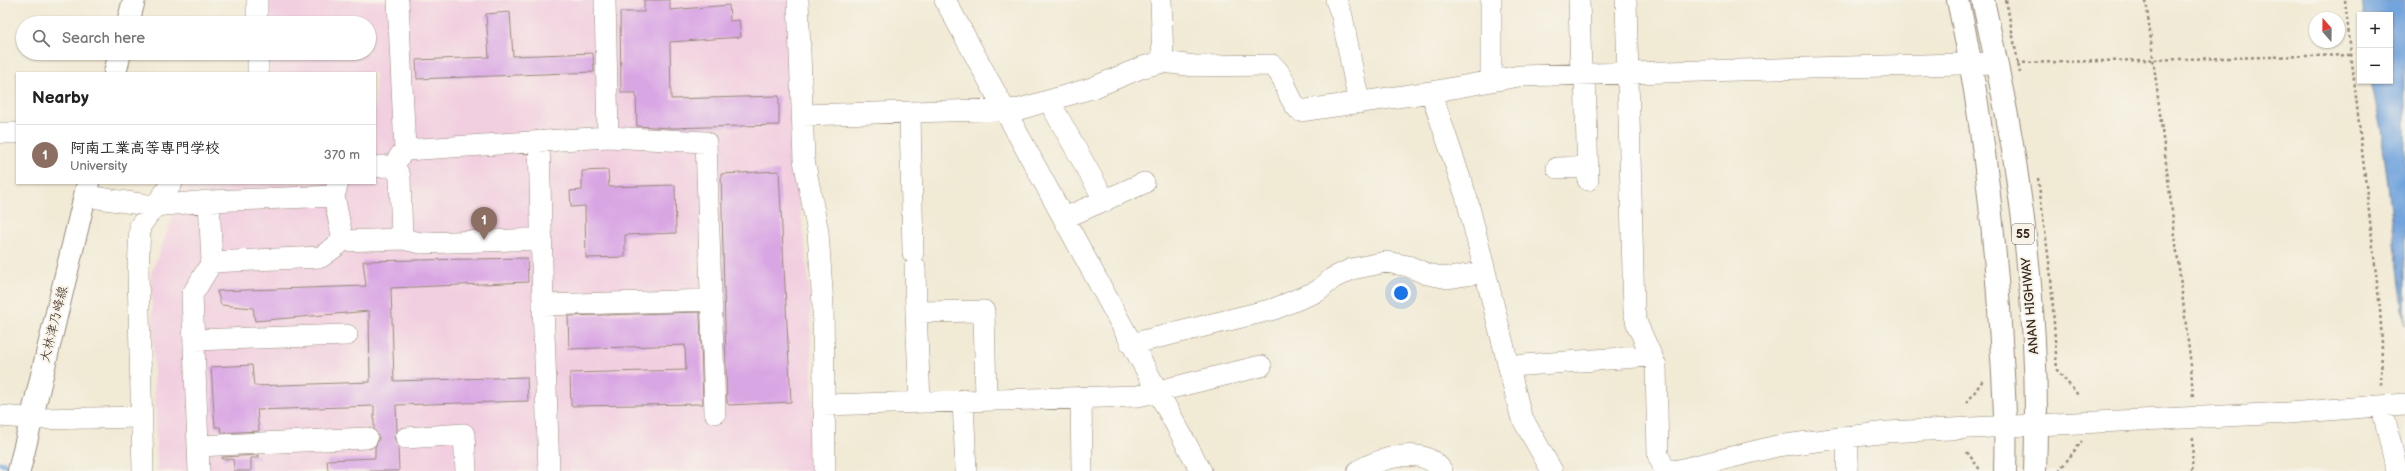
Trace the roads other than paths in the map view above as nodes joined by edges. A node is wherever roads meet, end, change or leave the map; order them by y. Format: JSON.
{"nodes":[{"id":1,"x":134,"y":0,"type":"edge"},
{"id":2,"x":257,"y":0,"type":"edge"},
{"id":3,"x":398,"y":0,"type":"edge"},
{"id":4,"x":605,"y":0,"type":"edge"},
{"id":5,"x":798,"y":0,"type":"edge"},
{"id":6,"x":945,"y":0,"type":"edge"},
{"id":7,"x":1161,"y":0,"type":"edge"},
{"id":8,"x":1336,"y":0,"type":"edge"},
{"id":9,"x":1491,"y":0,"type":"edge"},
{"id":10,"x":1579,"y":0,"type":"edge"},
{"id":11,"x":1626,"y":0,"type":"edge"},
{"id":12,"x":1958,"y":0,"type":"edge"},
{"id":13,"x":1983,"y":0,"type":"edge"},
{"id":14,"x":130,"y":16,"type":"edge"},
{"id":15,"x":257,"y":16,"type":"edge"},
{"id":16,"x":118,"y":60,"type":"edge"},
{"id":17,"x":258,"y":60,"type":"edge"},
{"id":18,"x":1163,"y":62,"type":"junction"},
{"id":19,"x":1972,"y":64,"type":"junction"},
{"id":20,"x":1996,"y":64,"type":"junction"},
{"id":21,"x":115,"y":72,"type":"edge"},
{"id":22,"x":258,"y":72,"type":"edge"},
{"id":23,"x":1583,"y":73,"type":"junction"},
{"id":24,"x":1627,"y":73,"type":"junction"},
{"id":25,"x":1491,"y":80,"type":"junction"},
{"id":26,"x":1431,"y":92,"type":"junction"},
{"id":27,"x":1049,"y":101,"type":"junction"},
{"id":28,"x":1359,"y":103,"type":"junction"},
{"id":29,"x":1005,"y":110,"type":"junction"},
{"id":30,"x":910,"y":114,"type":"junction"},
{"id":31,"x":802,"y":115,"type":"junction"},
{"id":32,"x":0,"y":133,"type":"edge"},
{"id":33,"x":16,"y":133,"type":"edge"},
{"id":34,"x":608,"y":137,"type":"junction"},
{"id":35,"x":539,"y":142,"type":"junction"},
{"id":36,"x":391,"y":160,"type":"edge"},
{"id":37,"x":1557,"y":168,"type":"dead end"},
{"id":38,"x":171,"y":184,"type":"edge"},
{"id":39,"x":1144,"y":184,"type":"dead end"},
{"id":40,"x":86,"y":189,"type":"edge"},
{"id":41,"x":336,"y":190,"type":"edge"},
{"id":42,"x":209,"y":201,"type":"junction"},
{"id":43,"x":1104,"y":201,"type":"junction"},
{"id":44,"x":154,"y":206,"type":"junction"},
{"id":45,"x":1064,"y":218,"type":"junction"},
{"id":46,"x":402,"y":239,"type":"junction"},
{"id":47,"x":542,"y":239,"type":"junction"},
{"id":48,"x":343,"y":241,"type":"junction"},
{"id":49,"x":212,"y":262,"type":"junction"},
{"id":50,"x":1485,"y":272,"type":"junction"},
{"id":51,"x":711,"y":300,"type":"junction"},
{"id":52,"x":543,"y":306,"type":"junction"},
{"id":53,"x":916,"y":312,"type":"junction"},
{"id":54,"x":347,"y":335,"type":"dead end"},
{"id":55,"x":194,"y":340,"type":"junction"},
{"id":56,"x":1131,"y":344,"type":"junction"},
{"id":57,"x":1651,"y":356,"type":"junction"},
{"id":58,"x":1261,"y":366,"type":"dead end"},
{"id":59,"x":1510,"y":366,"type":"junction"},
{"id":60,"x":1158,"y":392,"type":"junction"},
{"id":61,"x":1081,"y":397,"type":"junction"},
{"id":62,"x":963,"y":400,"type":"junction"},
{"id":63,"x":986,"y":400,"type":"junction"},
{"id":64,"x":920,"y":401,"type":"junction"},
{"id":65,"x":823,"y":405,"type":"junction"},
{"id":66,"x":2394,"y":405,"type":"edge"},
{"id":67,"x":715,"y":413,"type":"dead end"},
{"id":68,"x":0,"y":416,"type":"edge"},
{"id":69,"x":142,"y":417,"type":"junction"},
{"id":70,"x":30,"y":418,"type":"junction"},
{"id":71,"x":2036,"y":425,"type":"junction"},
{"id":72,"x":2007,"y":427,"type":"junction"},
{"id":73,"x":1848,"y":436,"type":"junction"},
{"id":74,"x":367,"y":438,"type":"dead end"},
{"id":75,"x":406,"y":438,"type":"dead end"},
{"id":76,"x":198,"y":446,"type":"junction"},
{"id":77,"x":20,"y":468,"type":"edge"},
{"id":78,"x":143,"y":471,"type":"edge"},
{"id":79,"x":199,"y":471,"type":"edge"},
{"id":80,"x":466,"y":471,"type":"edge"},
{"id":81,"x":549,"y":471,"type":"edge"},
{"id":82,"x":826,"y":471,"type":"edge"},
{"id":83,"x":966,"y":471,"type":"edge"},
{"id":84,"x":1082,"y":471,"type":"edge"},
{"id":85,"x":1200,"y":471,"type":"edge"},
{"id":86,"x":1358,"y":471,"type":"edge"},
{"id":87,"x":1442,"y":471,"type":"edge"},
{"id":88,"x":1552,"y":471,"type":"edge"},
{"id":89,"x":1847,"y":471,"type":"edge"},
{"id":90,"x":2005,"y":471,"type":"edge"},
{"id":91,"x":2034,"y":471,"type":"edge"},
{"id":92,"x":2396,"y":471,"type":"edge"}],
"edges":[{"from":1,"to":14,"type":"main road"},
{"from":2,"to":15,"type":"street"},
{"from":3,"to":36,"type":"street"},
{"from":4,"to":34,"type":"street"},
{"from":5,"to":31,"type":"street"},
{"from":6,"to":29,"type":"street"},
{"from":7,"to":18,"type":"street"},
{"from":8,"to":28,"type":"street"},
{"from":9,"to":25,"type":"street"},
{"from":10,"to":23,"type":"street"},
{"from":11,"to":24,"type":"street"},
{"from":12,"to":19,"type":"main road","number":"55"},
{"from":13,"to":20,"type":"main road","name":"ANAN HIGHWAY","number":"55"},
{"from":16,"to":21,"type":"main road"},
{"from":17,"to":22,"type":"street"},
{"from":18,"to":27,"type":"street"},
{"from":18,"to":28,"type":"street"},
{"from":19,"to":20,"type":"street"},
{"from":19,"to":24,"type":"street"},
{"from":19,"to":72,"type":"main road","number":"55"},
{"from":20,"to":71,"type":"main road","name":"ANAN HIGHWAY","number":"55"},
{"from":23,"to":24,"type":"street"},
{"from":23,"to":25,"type":"street"},
{"from":23,"to":37,"type":"street"},
{"from":24,"to":57,"type":"street"},
{"from":25,"to":26,"type":"street"},
{"from":26,"to":28,"type":"street"},
{"from":26,"to":50,"type":"street"},
{"from":27,"to":29,"type":"street"},
{"from":27,"to":43,"type":"street"},
{"from":29,"to":30,"type":"street"},
{"from":29,"to":45,"type":"street"},
{"from":30,"to":31,"type":"street"},
{"from":30,"to":53,"type":"street"},
{"from":31,"to":65,"type":"street"},
{"from":32,"to":33,"type":"street"},
{"from":34,"to":35,"type":"street"},
{"from":34,"to":51,"type":"street"},
{"from":35,"to":36,"type":"street"},
{"from":35,"to":47,"type":"street"},
{"from":36,"to":46,"type":"street"},
{"from":38,"to":44,"type":"street"},
{"from":39,"to":43,"type":"street"},
{"from":40,"to":44,"type":"street"},
{"from":40,"to":70,"type":"main road","name":"大林津乃峰線"},
{"from":41,"to":42,"type":"street"},
{"from":41,"to":48,"type":"street"},
{"from":42,"to":44,"type":"street"},
{"from":42,"to":49,"type":"street"},
{"from":43,"to":45,"type":"street"},
{"from":44,"to":69,"type":"street"},
{"from":45,"to":56,"type":"street"},
{"from":46,"to":47,"type":"street"},
{"from":46,"to":48,"type":"street"},
{"from":47,"to":52,"type":"street"},
{"from":48,"to":49,"type":"street"},
{"from":49,"to":55,"type":"street"},
{"from":50,"to":56,"type":"street"},
{"from":50,"to":59,"type":"street"},
{"from":51,"to":52,"type":"street"},
{"from":51,"to":67,"type":"street"},
{"from":52,"to":81,"type":"street"},
{"from":53,"to":63,"type":"street"},
{"from":53,"to":64,"type":"street"},
{"from":54,"to":55,"type":"street"},
{"from":55,"to":76,"type":"street"},
{"from":56,"to":60,"type":"street"},
{"from":57,"to":59,"type":"street"},
{"from":57,"to":73,"type":"street"},
{"from":58,"to":60,"type":"street"},
{"from":59,"to":88,"type":"street"},
{"from":60,"to":61,"type":"street"},
{"from":60,"to":85,"type":"street"},
{"from":61,"to":63,"type":"street"},
{"from":61,"to":84,"type":"street"},
{"from":62,"to":63,"type":"street"},
{"from":62,"to":64,"type":"street"},
{"from":62,"to":83,"type":"street"},
{"from":64,"to":65,"type":"street"},
{"from":65,"to":82,"type":"street"},
{"from":66,"to":71,"type":"street"},
{"from":66,"to":92,"type":"street"},
{"from":68,"to":70,"type":"street"},
{"from":69,"to":70,"type":"street"},
{"from":69,"to":78,"type":"street"},
{"from":70,"to":77,"type":"main road","name":"大林津乃峰線"},
{"from":71,"to":72,"type":"street"},
{"from":71,"to":91,"type":"main road","name":"ANAN HIGHWAY","number":"55"},
{"from":72,"to":73,"type":"street"},
{"from":72,"to":90,"type":"main road","number":"55"},
{"from":73,"to":89,"type":"street"},
{"from":74,"to":76,"type":"street"},
{"from":75,"to":80,"type":"street"},
{"from":76,"to":79,"type":"street"},
{"from":86,"to":87,"type":"street"}]}
